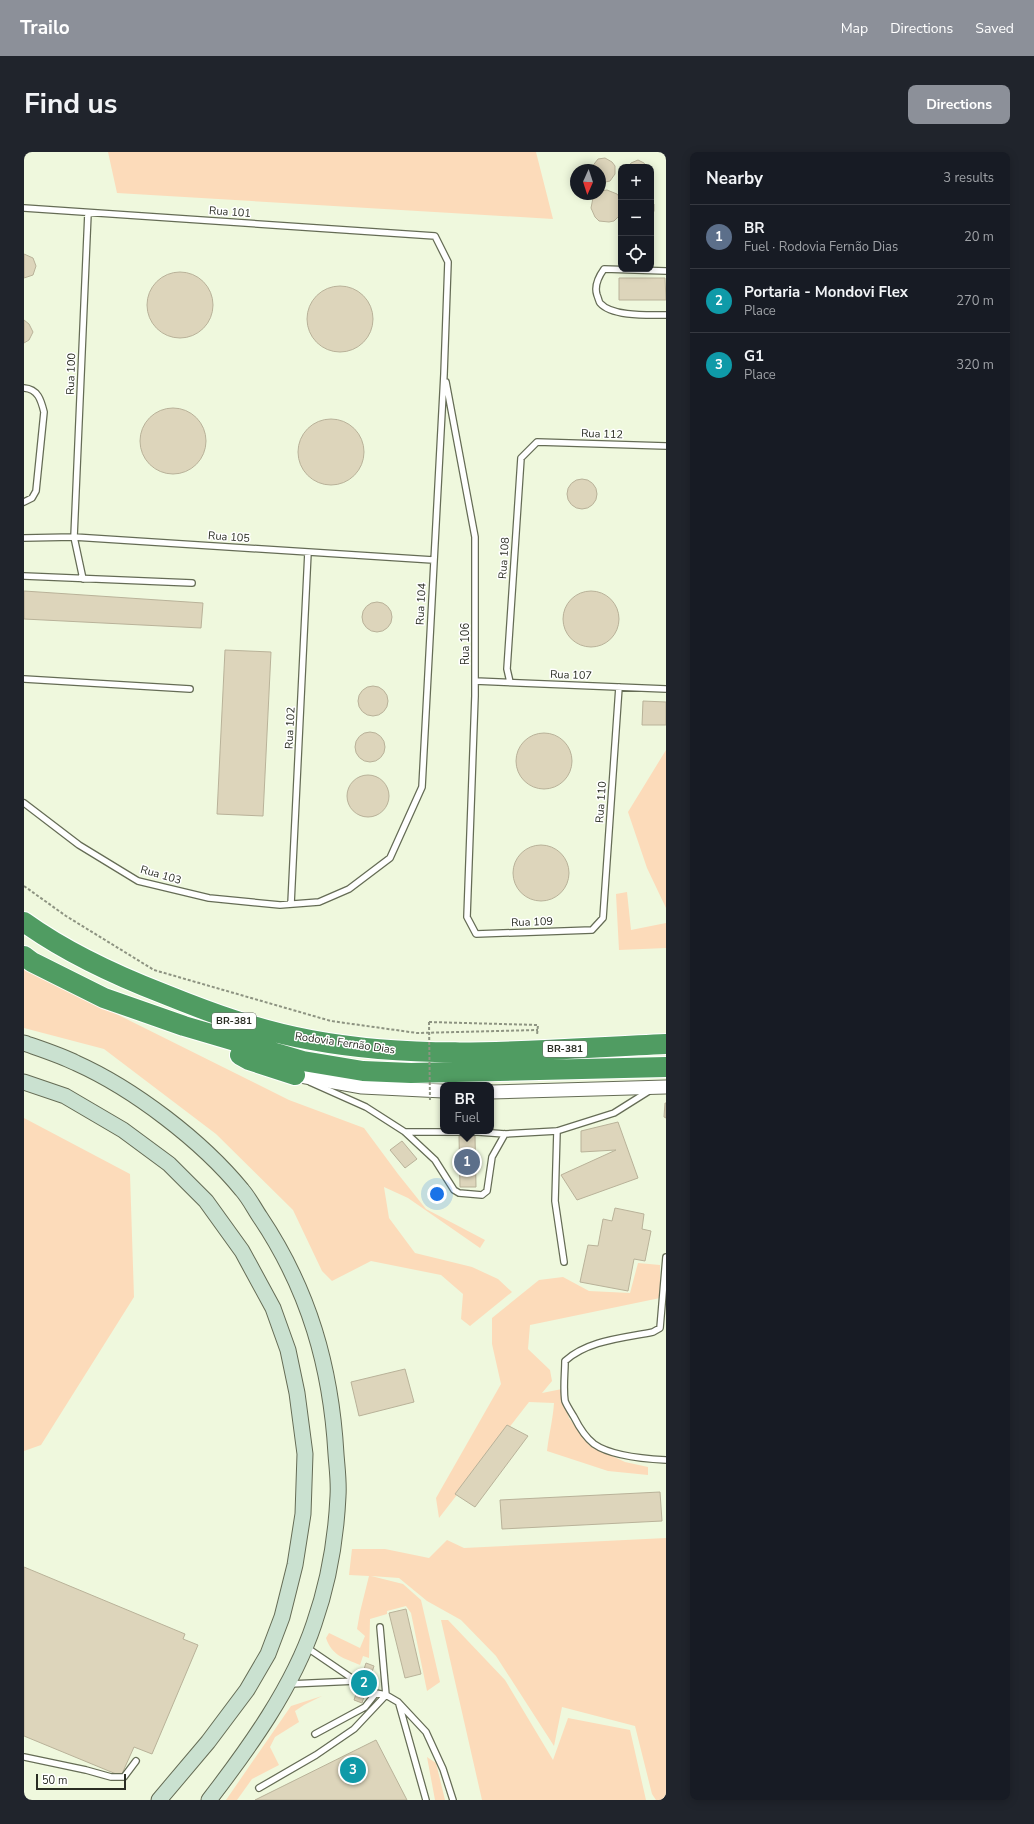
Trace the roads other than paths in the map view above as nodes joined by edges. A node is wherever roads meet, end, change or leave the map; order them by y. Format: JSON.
{"nodes":[{"id":1,"x":24,"y":208,"type":"edge"},
{"id":2,"x":88,"y":213,"type":"junction"},
{"id":3,"x":435,"y":236,"type":"joint"},
{"id":4,"x":666,"y":271,"type":"edge"},
{"id":5,"x":666,"y":315,"type":"edge"},
{"id":6,"x":444,"y":374,"type":"junction"},
{"id":7,"x":24,"y":388,"type":"edge"},
{"id":8,"x":537,"y":442,"type":"joint"},
{"id":9,"x":666,"y":446,"type":"edge"},
{"id":10,"x":24,"y":502,"type":"edge"},
{"id":11,"x":74,"y":537,"type":"junction"},
{"id":12,"x":24,"y":538,"type":"edge"},
{"id":13,"x":308,"y":552,"type":"junction"},
{"id":14,"x":433,"y":560,"type":"junction"},
{"id":15,"x":24,"y":576,"type":"edge"},
{"id":16,"x":83,"y":579,"type":"junction"},
{"id":17,"x":192,"y":583,"type":"dead end"},
{"id":18,"x":24,"y":679,"type":"edge"},
{"id":19,"x":475,"y":682,"type":"junction"},
{"id":20,"x":510,"y":682,"type":"junction"},
{"id":21,"x":619,"y":687,"type":"junction"},
{"id":22,"x":190,"y":689,"type":"dead end"},
{"id":23,"x":666,"y":689,"type":"edge"},
{"id":24,"x":24,"y":803,"type":"edge"},
{"id":25,"x":291,"y":904,"type":"junction"},
{"id":26,"x":467,"y":917,"type":"joint"},
{"id":27,"x":603,"y":918,"type":"joint"},
{"id":28,"x":24,"y":922,"type":"edge"},
{"id":29,"x":24,"y":956,"type":"edge"},
{"id":30,"x":184,"y":1026,"type":"junction"},
{"id":31,"x":24,"y":1043,"type":"edge"},
{"id":32,"x":666,"y":1044,"type":"edge"},
{"id":33,"x":666,"y":1067,"type":"edge"},
{"id":34,"x":295,"y":1075,"type":"junction"},
{"id":35,"x":24,"y":1082,"type":"edge"},
{"id":36,"x":660,"y":1087,"type":"edge"},
{"id":37,"x":440,"y":1091,"type":"edge"},
{"id":38,"x":494,"y":1092,"type":"edge"},
{"id":39,"x":557,"y":1131,"type":"junction"},
{"id":40,"x":405,"y":1132,"type":"junction"},
{"id":41,"x":440,"y":1132,"type":"edge"},
{"id":42,"x":494,"y":1133,"type":"edge"},
{"id":43,"x":505,"y":1134,"type":"junction"},
{"id":44,"x":666,"y":1256,"type":"edge"},
{"id":45,"x":564,"y":1262,"type":"dead end"},
{"id":46,"x":666,"y":1460,"type":"edge"},
{"id":47,"x":380,"y":1627,"type":"dead end"},
{"id":48,"x":305,"y":1646,"type":"junction"},
{"id":49,"x":356,"y":1681,"type":"junction"},
{"id":50,"x":288,"y":1684,"type":"junction"},
{"id":51,"x":376,"y":1693,"type":"junction"},
{"id":52,"x":386,"y":1695,"type":"junction"},
{"id":53,"x":398,"y":1702,"type":"junction"},
{"id":54,"x":315,"y":1734,"type":"dead end"},
{"id":55,"x":24,"y":1757,"type":"edge"},
{"id":56,"x":136,"y":1761,"type":"dead end"},
{"id":57,"x":259,"y":1788,"type":"dead end"},
{"id":58,"x":159,"y":1800,"type":"edge"},
{"id":59,"x":209,"y":1800,"type":"edge"},
{"id":60,"x":426,"y":1800,"type":"edge"},
{"id":61,"x":453,"y":1800,"type":"edge"}],
"edges":[{"from":1,"to":2,"type":"lane","name":"Rua 101"},
{"from":2,"to":3,"type":"lane","name":"Rua 101"},
{"from":2,"to":11,"type":"lane","name":"Rua 100"},
{"from":3,"to":6,"type":"lane","name":"Rua 104"},
{"from":4,"to":5,"type":"lane"},
{"from":6,"to":14,"type":"lane","name":"Rua 104"},
{"from":6,"to":19,"type":"lane","name":"Rua 106"},
{"from":7,"to":10,"type":"lane"},
{"from":8,"to":9,"type":"lane","name":"Rua 112"},
{"from":8,"to":20,"type":"lane","name":"Rua 108"},
{"from":11,"to":12,"type":"lane","name":"Rua 105"},
{"from":11,"to":13,"type":"lane","name":"Rua 105"},
{"from":11,"to":16,"type":"lane","name":"Rua 100"},
{"from":13,"to":14,"type":"lane","name":"Rua 105"},
{"from":13,"to":25,"type":"lane","name":"Rua 102"},
{"from":14,"to":25,"type":"lane","name":"Rua 104"},
{"from":15,"to":16,"type":"lane"},
{"from":16,"to":17,"type":"lane"},
{"from":18,"to":22,"type":"lane"},
{"from":19,"to":20,"type":"lane","name":"Rua 107"},
{"from":19,"to":26,"type":"lane","name":"Rua 106"},
{"from":20,"to":21,"type":"lane","name":"Rua 107"},
{"from":21,"to":23,"type":"lane","name":"Rua 107"},
{"from":21,"to":27,"type":"lane","name":"Rua 110"},
{"from":24,"to":25,"type":"lane","name":"Rua 103"},
{"from":26,"to":27,"type":"lane","name":"Rua 109"},
{"from":28,"to":32,"type":"highway","name":"Rodovia Fernão Dias","number":"BR-381"},
{"from":29,"to":30,"type":"highway","name":"Rodovia Fernão Dias","number":"BR-381"},
{"from":30,"to":33,"type":"highway","name":"Rodovia Fernão Dias","number":"BR-381"},
{"from":30,"to":34,"type":"highway","number":"BR-381"},
{"from":31,"to":48,"type":"main road"},
{"from":34,"to":37,"type":"street","number":"BR-381"},
{"from":34,"to":40,"type":"lane"},
{"from":35,"to":58,"type":"main road"},
{"from":36,"to":38,"type":"street"},
{"from":36,"to":39,"type":"lane"},
{"from":39,"to":43,"type":"lane"},
{"from":39,"to":45,"type":"lane"},
{"from":40,"to":41,"type":"lane"},
{"from":40,"to":43,"type":"lane"},
{"from":42,"to":43,"type":"lane"},
{"from":44,"to":46,"type":"lane"},
{"from":47,"to":52,"type":"lane"},
{"from":48,"to":49,"type":"lane"},
{"from":48,"to":50,"type":"main road"},
{"from":49,"to":50,"type":"lane"},
{"from":49,"to":51,"type":"lane"},
{"from":50,"to":59,"type":"main road"},
{"from":51,"to":52,"type":"lane"},
{"from":51,"to":54,"type":"lane"},
{"from":52,"to":53,"type":"lane"},
{"from":52,"to":57,"type":"lane"},
{"from":53,"to":60,"type":"lane"},
{"from":53,"to":61,"type":"lane"},
{"from":55,"to":56,"type":"lane"}]}
